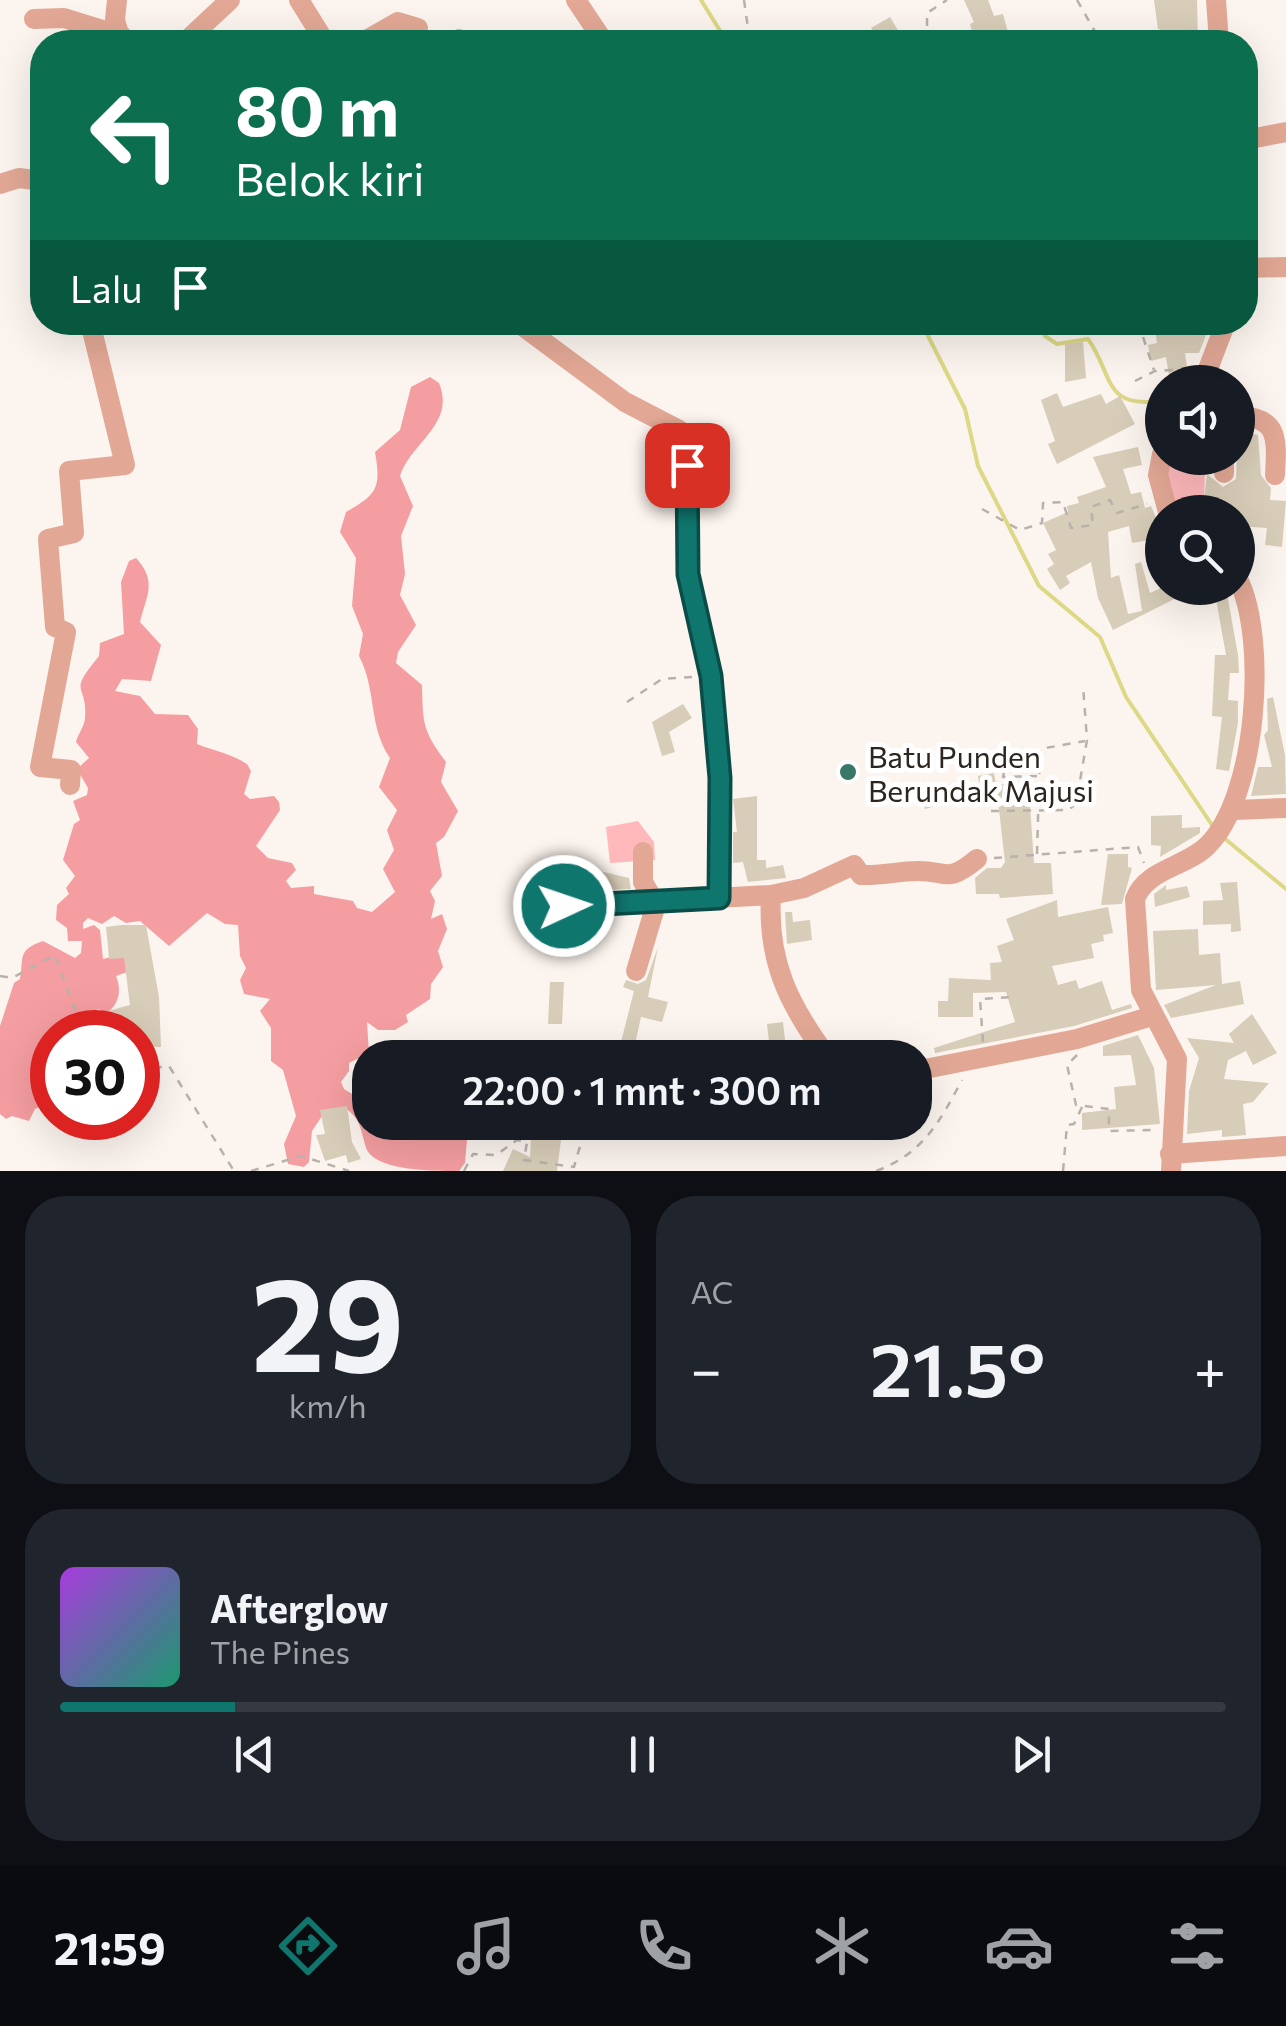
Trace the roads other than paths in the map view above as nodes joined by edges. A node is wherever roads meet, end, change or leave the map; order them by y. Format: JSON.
{"nodes":[{"id":1,"x":117,"y":0,"type":"edge"},
{"id":2,"x":230,"y":0,"type":"edge"},
{"id":3,"x":299,"y":0,"type":"edge"},
{"id":4,"x":576,"y":0,"type":"edge"},
{"id":5,"x":1216,"y":0,"type":"edge"},
{"id":6,"x":34,"y":19,"type":"dead end"},
{"id":7,"x":418,"y":28,"type":"dead end"},
{"id":8,"x":100,"y":30,"type":"edge"},
{"id":9,"x":118,"y":30,"type":"edge"},
{"id":10,"x":198,"y":30,"type":"edge"},
{"id":11,"x":318,"y":30,"type":"edge"},
{"id":12,"x":384,"y":30,"type":"edge"},
{"id":13,"x":596,"y":30,"type":"edge"},
{"id":14,"x":1218,"y":30,"type":"edge"},
{"id":15,"x":1286,"y":132,"type":"edge"},
{"id":16,"x":1258,"y":137,"type":"edge"},
{"id":17,"x":30,"y":179,"type":"edge"},
{"id":18,"x":0,"y":184,"type":"edge"},
{"id":19,"x":1286,"y":267,"type":"edge"},
{"id":20,"x":1258,"y":268,"type":"edge"},
{"id":21,"x":93,"y":335,"type":"edge"},
{"id":22,"x":535,"y":335,"type":"edge"},
{"id":23,"x":1221,"y":335,"type":"edge"},
{"id":24,"x":1209,"y":365,"type":"edge"},
{"id":25,"x":1255,"y":420,"type":"edge"},
{"id":26,"x":1275,"y":475,"type":"dead end"},
{"id":27,"x":1246,"y":605,"type":"edge"},
{"id":28,"x":70,"y":784,"type":"dead end"},
{"id":29,"x":1286,"y":808,"type":"edge"},
{"id":30,"x":1232,"y":813,"type":"junction"},
{"id":31,"x":643,"y":852,"type":"dead end"},
{"id":32,"x":976,"y":859,"type":"road end"},
{"id":33,"x":771,"y":896,"type":"junction"},
{"id":34,"x":719,"y":898,"type":"junction"},
{"id":35,"x":655,"y":901,"type":"junction"},
{"id":36,"x":564,"y":906,"type":"dead end"},
{"id":37,"x":636,"y":970,"type":"dead end"},
{"id":38,"x":1152,"y":1016,"type":"junction"},
{"id":39,"x":815,"y":1040,"type":"edge"},
{"id":40,"x":932,"y":1068,"type":"edge"},
{"id":41,"x":1286,"y":1146,"type":"edge"},
{"id":42,"x":1241,"y":1151,"type":"junction"},
{"id":43,"x":1179,"y":1159,"type":"edge"},
{"id":44,"x":1253,"y":1171,"type":"edge"}],
"edges":[{"from":1,"to":9,"type":"street"},
{"from":2,"to":10,"type":"street"},
{"from":3,"to":11,"type":"street"},
{"from":4,"to":13,"type":"street"},
{"from":5,"to":14,"type":"street"},
{"from":6,"to":8,"type":"street"},
{"from":7,"to":12,"type":"street"},
{"from":15,"to":16,"type":"street"},
{"from":17,"to":18,"type":"street"},
{"from":19,"to":20,"type":"street"},
{"from":21,"to":28,"type":"street"},
{"from":22,"to":34,"type":"street"},
{"from":23,"to":24,"type":"street"},
{"from":25,"to":26,"type":"street"},
{"from":27,"to":30,"type":"street"},
{"from":29,"to":30,"type":"street"},
{"from":30,"to":38,"type":"street"},
{"from":31,"to":35,"type":"street"},
{"from":32,"to":33,"type":"street"},
{"from":33,"to":34,"type":"street"},
{"from":33,"to":39,"type":"street"},
{"from":34,"to":35,"type":"street"},
{"from":35,"to":36,"type":"street"},
{"from":35,"to":37,"type":"street"},
{"from":38,"to":40,"type":"street"},
{"from":38,"to":43,"type":"street"},
{"from":41,"to":42,"type":"street"},
{"from":42,"to":43,"type":"street"},
{"from":42,"to":44,"type":"street"}]}
